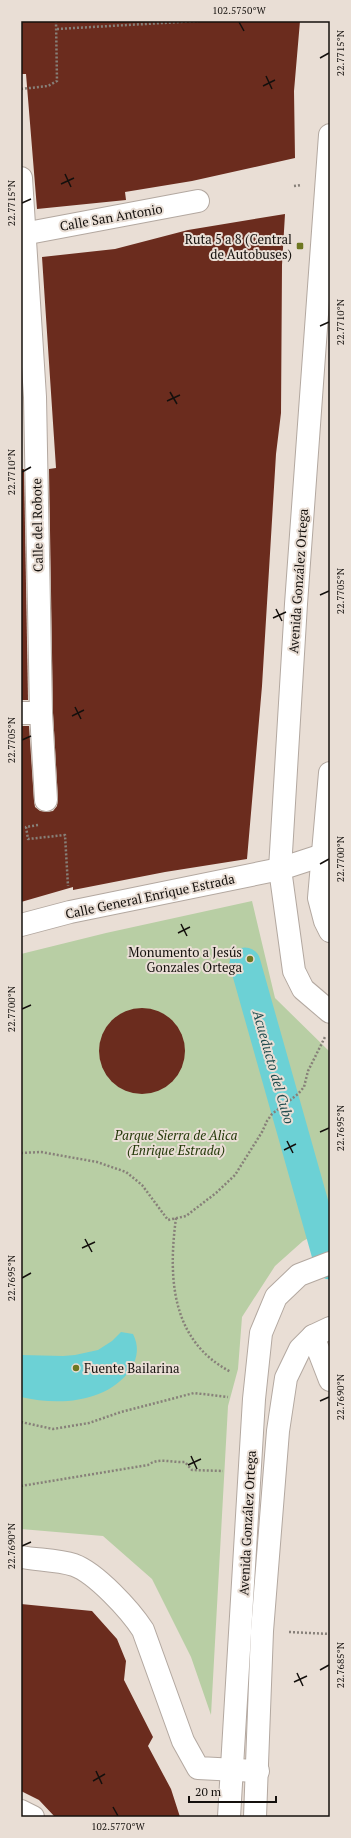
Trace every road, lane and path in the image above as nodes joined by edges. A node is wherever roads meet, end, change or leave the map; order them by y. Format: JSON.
{"nodes":[{"id":1,"x":56,"y":21,"type":"edge"},
{"id":2,"x":198,"y":21,"type":"edge"},
{"id":3,"x":57,"y":29,"type":"junction"},
{"id":4,"x":21,"y":89,"type":"edge"},
{"id":5,"x":330,"y":135,"type":"edge"},
{"id":6,"x":21,"y":178,"type":"edge"},
{"id":7,"x":329,"y":180,"type":"edge"},
{"id":8,"x":198,"y":201,"type":"dead end"},
{"id":9,"x":23,"y":234,"type":"junction"},
{"id":10,"x":25,"y":327,"type":"edge"},
{"id":11,"x":31,"y":713,"type":"edge"},
{"id":12,"x":330,"y":773,"type":"edge"},
{"id":13,"x":46,"y":800,"type":"dead end"},
{"id":14,"x":44,"y":825,"type":"dead end"},
{"id":15,"x":323,"y":855,"type":"junction"},
{"id":16,"x":280,"y":869,"type":"junction"},
{"id":17,"x":70,"y":912,"type":"junction"},
{"id":18,"x":21,"y":925,"type":"edge"},
{"id":19,"x":330,"y":931,"type":"edge"},
{"id":20,"x":330,"y":1012,"type":"edge"},
{"id":21,"x":327,"y":1034,"type":"dead end"},
{"id":22,"x":21,"y":1153,"type":"edge"},
{"id":23,"x":176,"y":1218,"type":"junction"},
{"id":24,"x":330,"y":1263,"type":"edge"},
{"id":25,"x":322,"y":1332,"type":"edge"},
{"id":26,"x":256,"y":1377,"type":"junction"},
{"id":27,"x":330,"y":1380,"type":"edge"},
{"id":28,"x":254,"y":1399,"type":"junction"},
{"id":29,"x":21,"y":1422,"type":"edge"},
{"id":30,"x":250,"y":1473,"type":"junction"},
{"id":31,"x":21,"y":1486,"type":"edge"},
{"id":32,"x":21,"y":1557,"type":"edge"},
{"id":33,"x":262,"y":1631,"type":"junction"},
{"id":34,"x":330,"y":1634,"type":"edge"},
{"id":35,"x":232,"y":1769,"type":"junction"},
{"id":36,"x":258,"y":1771,"type":"junction"},
{"id":37,"x":21,"y":1811,"type":"edge"},
{"id":38,"x":32,"y":1817,"type":"edge"},
{"id":39,"x":229,"y":1817,"type":"edge"},
{"id":40,"x":255,"y":1817,"type":"edge"}],
"edges":[{"from":1,"to":3,"type":"path"},
{"from":2,"to":3,"type":"path"},
{"from":3,"to":4,"type":"path"},
{"from":5,"to":7,"type":"street","name":"Avenida González Ortega"},
{"from":6,"to":9,"type":"street","name":"Calle del Robote"},
{"from":7,"to":16,"type":"street","name":"Avenida González Ortega"},
{"from":8,"to":9,"type":"street","name":"Calle San Antonio"},
{"from":9,"to":10,"type":"street","name":"Calle del Robote"},
{"from":10,"to":11,"type":"street","name":"Calle del Robote"},
{"from":11,"to":13,"type":"street","name":"Calle del Robote"},
{"from":12,"to":15,"type":"street"},
{"from":14,"to":17,"type":"path"},
{"from":15,"to":16,"type":"street","name":"Calle General Enrique Estrada"},
{"from":15,"to":19,"type":"street"},
{"from":16,"to":17,"type":"street","name":"Calle General Enrique Estrada"},
{"from":16,"to":20,"type":"street","name":"Avenida González Ortega"},
{"from":17,"to":18,"type":"street","name":"Calle General Enrique Estrada"},
{"from":21,"to":23,"type":"path"},
{"from":22,"to":23,"type":"path"},
{"from":23,"to":26,"type":"path"},
{"from":24,"to":26,"type":"street","name":"Avenida González Ortega"},
{"from":25,"to":27,"type":"street"},
{"from":25,"to":33,"type":"street","name":"Avenida González Ortega"},
{"from":26,"to":28,"type":"street","name":"Avenida González Ortega"},
{"from":28,"to":29,"type":"path"},
{"from":28,"to":30,"type":"street","name":"Avenida González Ortega"},
{"from":30,"to":31,"type":"path"},
{"from":30,"to":35,"type":"street","name":"Avenida González Ortega"},
{"from":32,"to":35,"type":"street"},
{"from":33,"to":34,"type":"path"},
{"from":33,"to":36,"type":"street","name":"Avenida González Ortega"},
{"from":35,"to":36,"type":"street"},
{"from":35,"to":39,"type":"street","name":"Avenida González Ortega"},
{"from":36,"to":40,"type":"street","name":"Avenida González Ortega"},
{"from":37,"to":38,"type":"street"}]}
